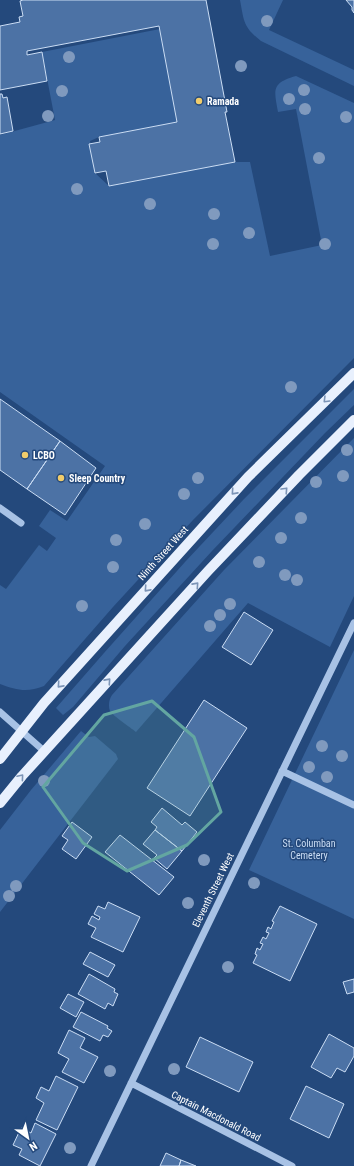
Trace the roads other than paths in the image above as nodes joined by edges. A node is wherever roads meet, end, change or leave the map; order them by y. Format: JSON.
{"nodes":[{"id":1,"x":354,"y":373,"type":"edge"},
{"id":2,"x":354,"y":420,"type":"edge"},
{"id":3,"x":0,"y":508,"type":"edge"},
{"id":4,"x":21,"y":523,"type":"dead end"},
{"id":5,"x":354,"y":623,"type":"edge"},
{"id":6,"x":0,"y":712,"type":"edge"},
{"id":7,"x":22,"y":731,"type":"junction"},
{"id":8,"x":44,"y":751,"type":"junction"},
{"id":9,"x":0,"y":759,"type":"edge"},
{"id":10,"x":282,"y":771,"type":"junction"},
{"id":11,"x":0,"y":803,"type":"edge"},
{"id":12,"x":354,"y":805,"type":"edge"},
{"id":13,"x":131,"y":1083,"type":"junction"},
{"id":14,"x":91,"y":1166,"type":"edge"},
{"id":15,"x":292,"y":1166,"type":"edge"}],
"edges":[{"from":1,"to":7,"type":"main road","name":"Ninth Street West","one_way":true},
{"from":8,"to":2,"type":"main road","one_way":true},
{"from":3,"to":4,"type":"street"},
{"from":5,"to":10,"type":"street","name":"Eleventh Street West"},
{"from":6,"to":7,"type":"street"},
{"from":7,"to":8,"type":"street"},
{"from":7,"to":9,"type":"main road","name":"Ninth Street West"},
{"from":11,"to":8,"type":"main road","one_way":true},
{"from":10,"to":12,"type":"street"},
{"from":10,"to":13,"type":"street","name":"Eleventh Street West"},
{"from":13,"to":14,"type":"street","name":"Eleventh Street West"},
{"from":13,"to":15,"type":"street","name":"Captain Macdonald Road"}]}
